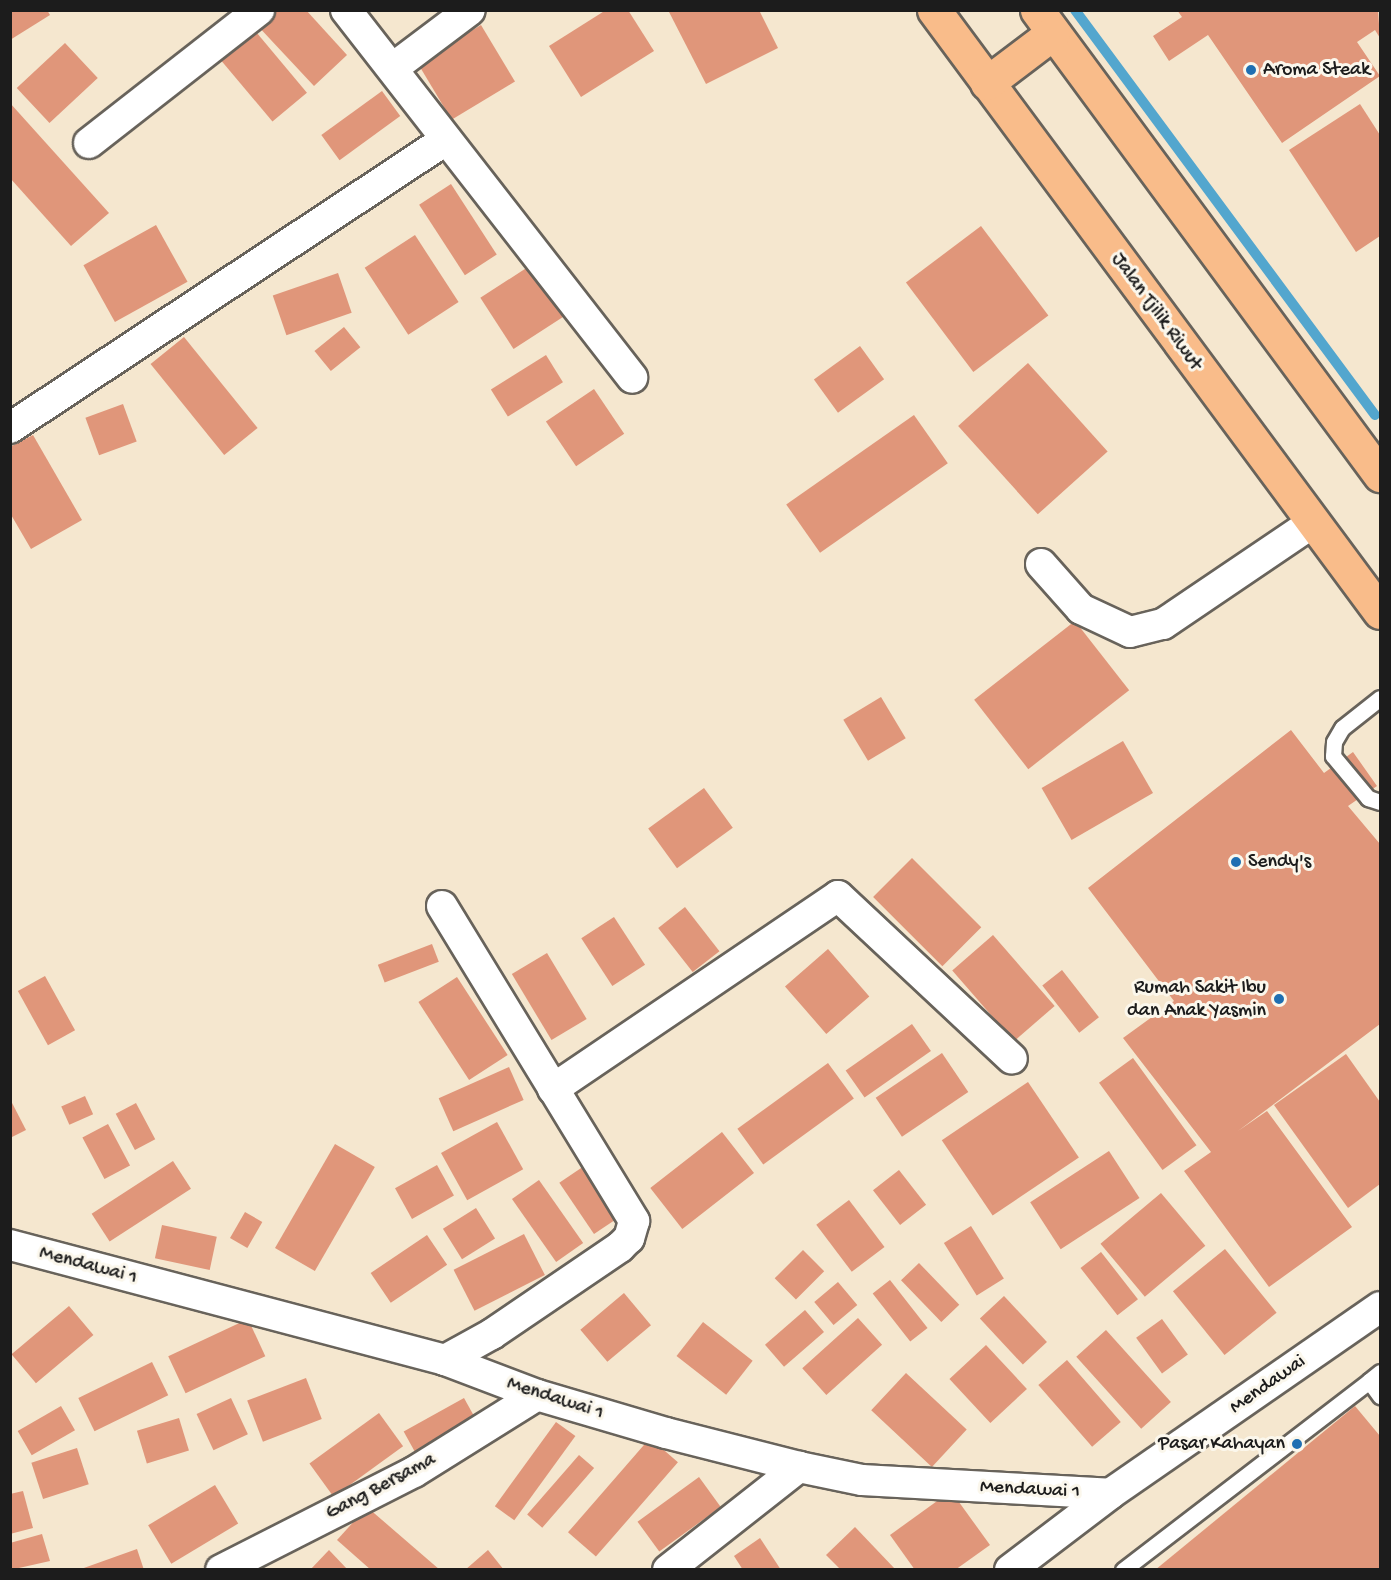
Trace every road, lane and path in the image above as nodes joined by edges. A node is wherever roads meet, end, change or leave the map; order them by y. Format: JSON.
{"nodes":[{"id":1,"x":259,"y":10,"type":"edge"},
{"id":2,"x":346,"y":10,"type":"edge"},
{"id":3,"x":470,"y":10,"type":"edge"},
{"id":4,"x":934,"y":10,"type":"edge"},
{"id":5,"x":1045,"y":22,"type":"edge"},
{"id":6,"x":393,"y":68,"type":"junction"},
{"id":7,"x":987,"y":83,"type":"junction"},
{"id":8,"x":444,"y":141,"type":"junction"},
{"id":9,"x":89,"y":143,"type":"dead end"},
{"id":10,"x":632,"y":378,"type":"dead end"},
{"id":11,"x":10,"y":428,"type":"edge"},
{"id":12,"x":1379,"y":469,"type":"edge"},
{"id":13,"x":1312,"y":523,"type":"junction"},
{"id":14,"x":1041,"y":564,"type":"dead end"},
{"id":15,"x":1380,"y":612,"type":"edge"},
{"id":16,"x":1380,"y":698,"type":"edge"},
{"id":17,"x":1380,"y":802,"type":"edge"},
{"id":18,"x":442,"y":906,"type":"dead end"},
{"id":19,"x":1012,"y":1059,"type":"dead end"},
{"id":20,"x":553,"y":1089,"type":"junction"},
{"id":21,"x":10,"y":1245,"type":"edge"},
{"id":22,"x":1380,"y":1307,"type":"edge"},
{"id":23,"x":445,"y":1360,"type":"junction"},
{"id":24,"x":1375,"y":1377,"type":"edge"},
{"id":25,"x":537,"y":1395,"type":"junction"},
{"id":26,"x":1380,"y":1396,"type":"edge"},
{"id":27,"x":799,"y":1467,"type":"junction"},
{"id":28,"x":1110,"y":1494,"type":"junction"},
{"id":29,"x":221,"y":1569,"type":"edge"},
{"id":30,"x":668,"y":1569,"type":"edge"},
{"id":31,"x":1010,"y":1569,"type":"edge"},
{"id":32,"x":1123,"y":1569,"type":"edge"}],
"edges":[{"from":1,"to":9,"type":"street"},
{"from":2,"to":6,"type":"street"},
{"from":3,"to":6,"type":"street"},
{"from":4,"to":7,"type":"highway","name":"Jalan Tjilik Riwut"},
{"from":5,"to":7,"type":"highway"},
{"from":5,"to":12,"type":"highway"},
{"from":6,"to":8,"type":"street"},
{"from":7,"to":13,"type":"highway","name":"Jalan Tjilik Riwut"},
{"from":8,"to":10,"type":"street"},
{"from":8,"to":11,"type":"street"},
{"from":13,"to":14,"type":"street"},
{"from":13,"to":15,"type":"highway","name":"Jalan Tjilik Riwut"},
{"from":16,"to":17,"type":"lane"},
{"from":18,"to":20,"type":"street"},
{"from":19,"to":20,"type":"street"},
{"from":20,"to":23,"type":"street"},
{"from":21,"to":23,"type":"street","name":"Mendawai 1"},
{"from":22,"to":28,"type":"street","name":"Mendawai"},
{"from":23,"to":25,"type":"street","name":"Mendawai 1"},
{"from":24,"to":26,"type":"lane"},
{"from":24,"to":32,"type":"lane"},
{"from":25,"to":27,"type":"street","name":"Mendawai 1"},
{"from":25,"to":29,"type":"street","name":"Gang Bersama"},
{"from":27,"to":28,"type":"street","name":"Mendawai 1"},
{"from":27,"to":30,"type":"street"},
{"from":28,"to":31,"type":"street","name":"Mendawai"}]}
